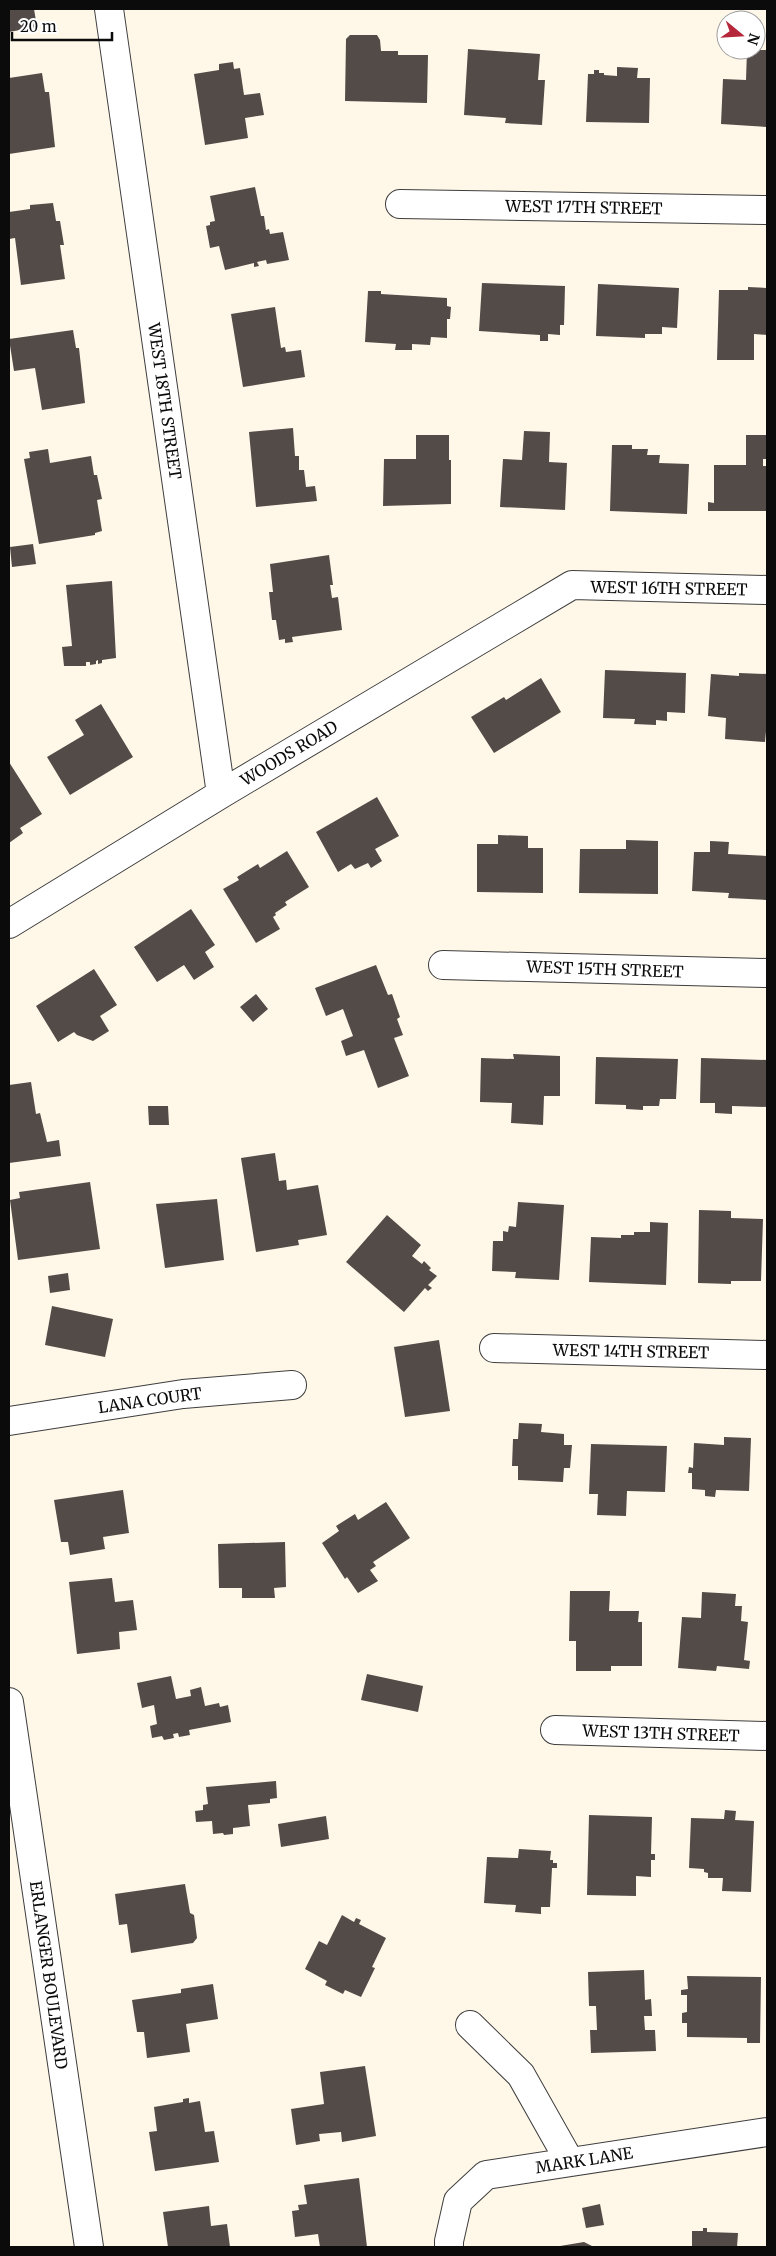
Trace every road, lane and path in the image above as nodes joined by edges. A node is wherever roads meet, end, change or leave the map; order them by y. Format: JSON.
{"nodes":[{"id":1,"x":109,"y":9,"type":"edge"},
{"id":2,"x":400,"y":204,"type":"dead end"},
{"id":3,"x":767,"y":210,"type":"edge"},
{"id":4,"x":572,"y":585,"type":"joint"},
{"id":5,"x":767,"y":590,"type":"edge"},
{"id":6,"x":221,"y":794,"type":"junction"},
{"id":7,"x":9,"y":924,"type":"edge"},
{"id":8,"x":444,"y":965,"type":"dead end"},
{"id":9,"x":767,"y":973,"type":"edge"},
{"id":10,"x":494,"y":1348,"type":"dead end"},
{"id":11,"x":767,"y":1355,"type":"edge"},
{"id":12,"x":292,"y":1385,"type":"dead end"},
{"id":13,"x":9,"y":1421,"type":"edge"},
{"id":14,"x":9,"y":1702,"type":"edge"},
{"id":15,"x":555,"y":1730,"type":"dead end"},
{"id":16,"x":767,"y":1736,"type":"edge"},
{"id":17,"x":470,"y":2025,"type":"dead end"},
{"id":18,"x":767,"y":2132,"type":"edge"},
{"id":19,"x":570,"y":2162,"type":"junction"},
{"id":20,"x":89,"y":2247,"type":"edge"},
{"id":21,"x":449,"y":2247,"type":"edge"}],
"edges":[{"from":1,"to":6,"type":"street","name":"WEST 18TH STREET"},
{"from":2,"to":3,"type":"street","name":"WEST 17TH STREET"},
{"from":4,"to":5,"type":"street","name":"WEST 16TH STREET"},
{"from":4,"to":6,"type":"street","name":"WOODS ROAD"},
{"from":6,"to":7,"type":"street","name":"WOODS ROAD"},
{"from":8,"to":9,"type":"street","name":"WEST 15TH STREET"},
{"from":10,"to":11,"type":"street","name":"WEST 14TH STREET"},
{"from":12,"to":13,"type":"street","name":"LANA COURT"},
{"from":14,"to":20,"type":"street","name":"ERLANGER BOULEVARD"},
{"from":15,"to":16,"type":"street","name":"WEST 13TH STREET"},
{"from":17,"to":19,"type":"street"},
{"from":18,"to":19,"type":"street","name":"MARK LANE"},
{"from":19,"to":21,"type":"street","name":"MARK LANE"}]}
